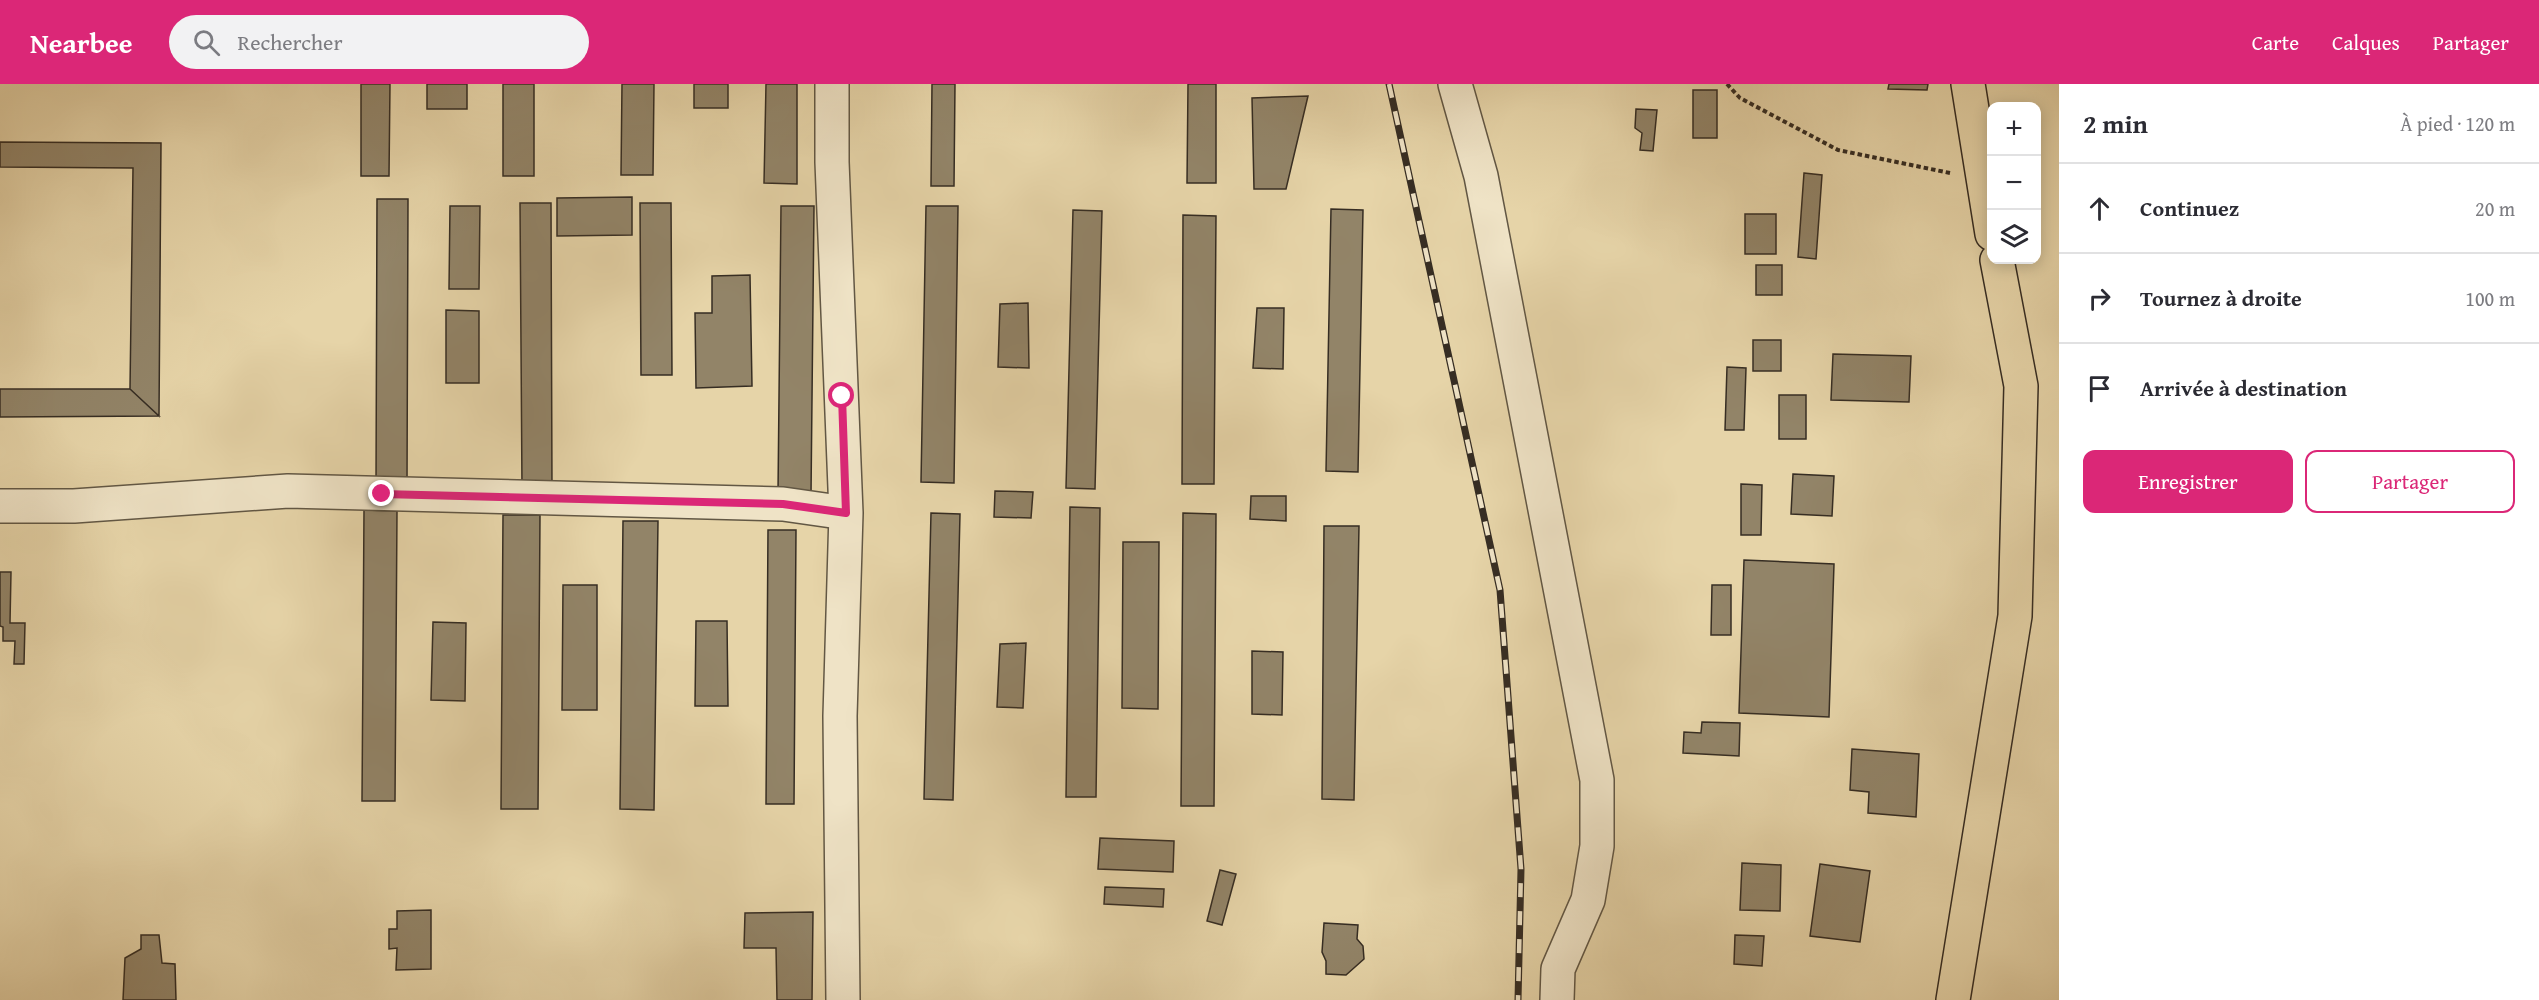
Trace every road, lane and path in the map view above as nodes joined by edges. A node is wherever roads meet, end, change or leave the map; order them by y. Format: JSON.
{"nodes":[{"id":1,"x":832,"y":84,"type":"edge"},
{"id":2,"x":1455,"y":84,"type":"edge"},
{"id":3,"x":1726,"y":84,"type":"edge"},
{"id":4,"x":1968,"y":84,"type":"edge"},
{"id":5,"x":1981,"y":179,"type":"junction"},
{"id":6,"x":1987,"y":210,"type":"edge"},
{"id":7,"x":1997,"y":264,"type":"edge"},
{"id":8,"x":0,"y":506,"type":"edge"},
{"id":9,"x":846,"y":513,"type":"junction"},
{"id":10,"x":843,"y":1000,"type":"edge"},
{"id":11,"x":1557,"y":1000,"type":"edge"},
{"id":12,"x":1953,"y":1000,"type":"edge"}],
"edges":[{"from":1,"to":9,"type":"street"},
{"from":2,"to":11,"type":"street"},
{"from":3,"to":5,"type":"path"},
{"from":4,"to":5,"type":"highway"},
{"from":5,"to":6,"type":"highway"},
{"from":7,"to":12,"type":"highway"},
{"from":8,"to":9,"type":"street"},
{"from":9,"to":10,"type":"street"}]}
